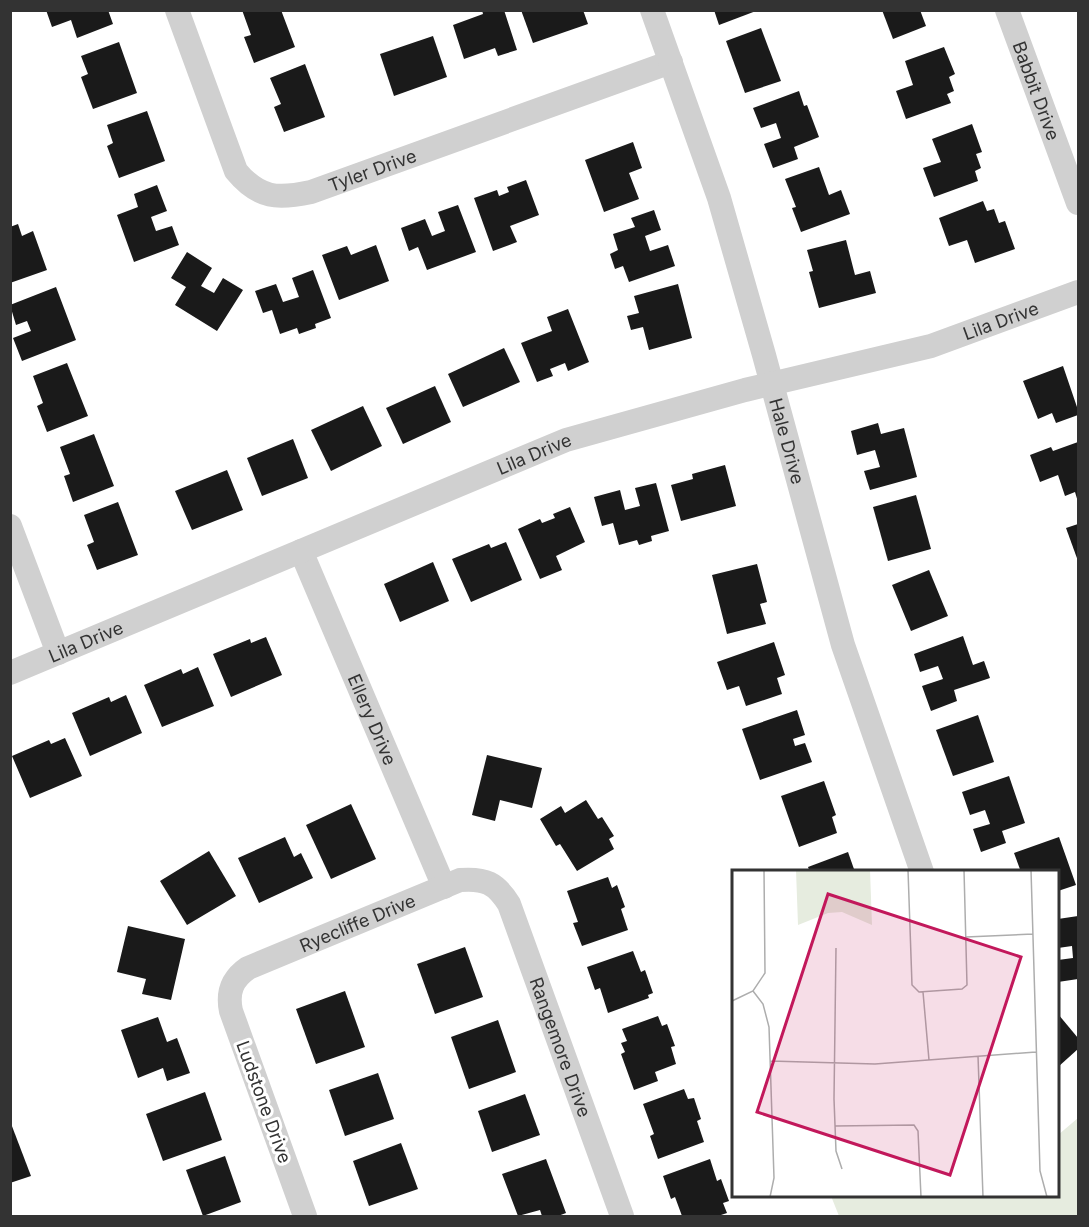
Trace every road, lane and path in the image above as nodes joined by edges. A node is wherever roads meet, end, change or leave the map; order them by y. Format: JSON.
{"nodes":[{"id":1,"x":177,"y":10,"type":"edge"},
{"id":2,"x":652,"y":10,"type":"edge"},
{"id":3,"x":1007,"y":10,"type":"edge"},
{"id":4,"x":671,"y":62,"type":"junction"},
{"id":5,"x":1078,"y":203,"type":"edge"},
{"id":6,"x":1078,"y":292,"type":"edge"},
{"id":7,"x":772,"y":384,"type":"junction"},
{"id":8,"x":10,"y":526,"type":"edge"},
{"id":9,"x":301,"y":551,"type":"junction"},
{"id":10,"x":58,"y":653,"type":"junction"},
{"id":11,"x":10,"y":674,"type":"edge"},
{"id":12,"x":921,"y":870,"type":"edge"},
{"id":13,"x":492,"y":884,"type":"joint"},
{"id":14,"x":444,"y":887,"type":"junction"},
{"id":15,"x":232,"y":986,"type":"joint"},
{"id":16,"x":305,"y":1216,"type":"edge"},
{"id":17,"x":622,"y":1216,"type":"edge"}],
"edges":[{"from":1,"to":4,"type":"street","name":"Tyler Drive"},
{"from":2,"to":4,"type":"street","name":"Hale Drive"},
{"from":3,"to":5,"type":"street","name":"Babbit Drive"},
{"from":4,"to":7,"type":"street","name":"Hale Drive"},
{"from":6,"to":7,"type":"street","name":"Lila Drive"},
{"from":7,"to":9,"type":"street","name":"Lila Drive"},
{"from":7,"to":12,"type":"street","name":"Hale Drive"},
{"from":8,"to":10,"type":"street"},
{"from":9,"to":10,"type":"street","name":"Lila Drive"},
{"from":9,"to":14,"type":"street","name":"Ellery Drive"},
{"from":10,"to":11,"type":"street","name":"Lila Drive"},
{"from":13,"to":14,"type":"street","name":"Ryecliffe Drive"},
{"from":13,"to":17,"type":"street","name":"Rangemore Drive"},
{"from":14,"to":15,"type":"street","name":"Ryecliffe Drive"},
{"from":15,"to":16,"type":"street","name":"Ludstone Drive"}]}
